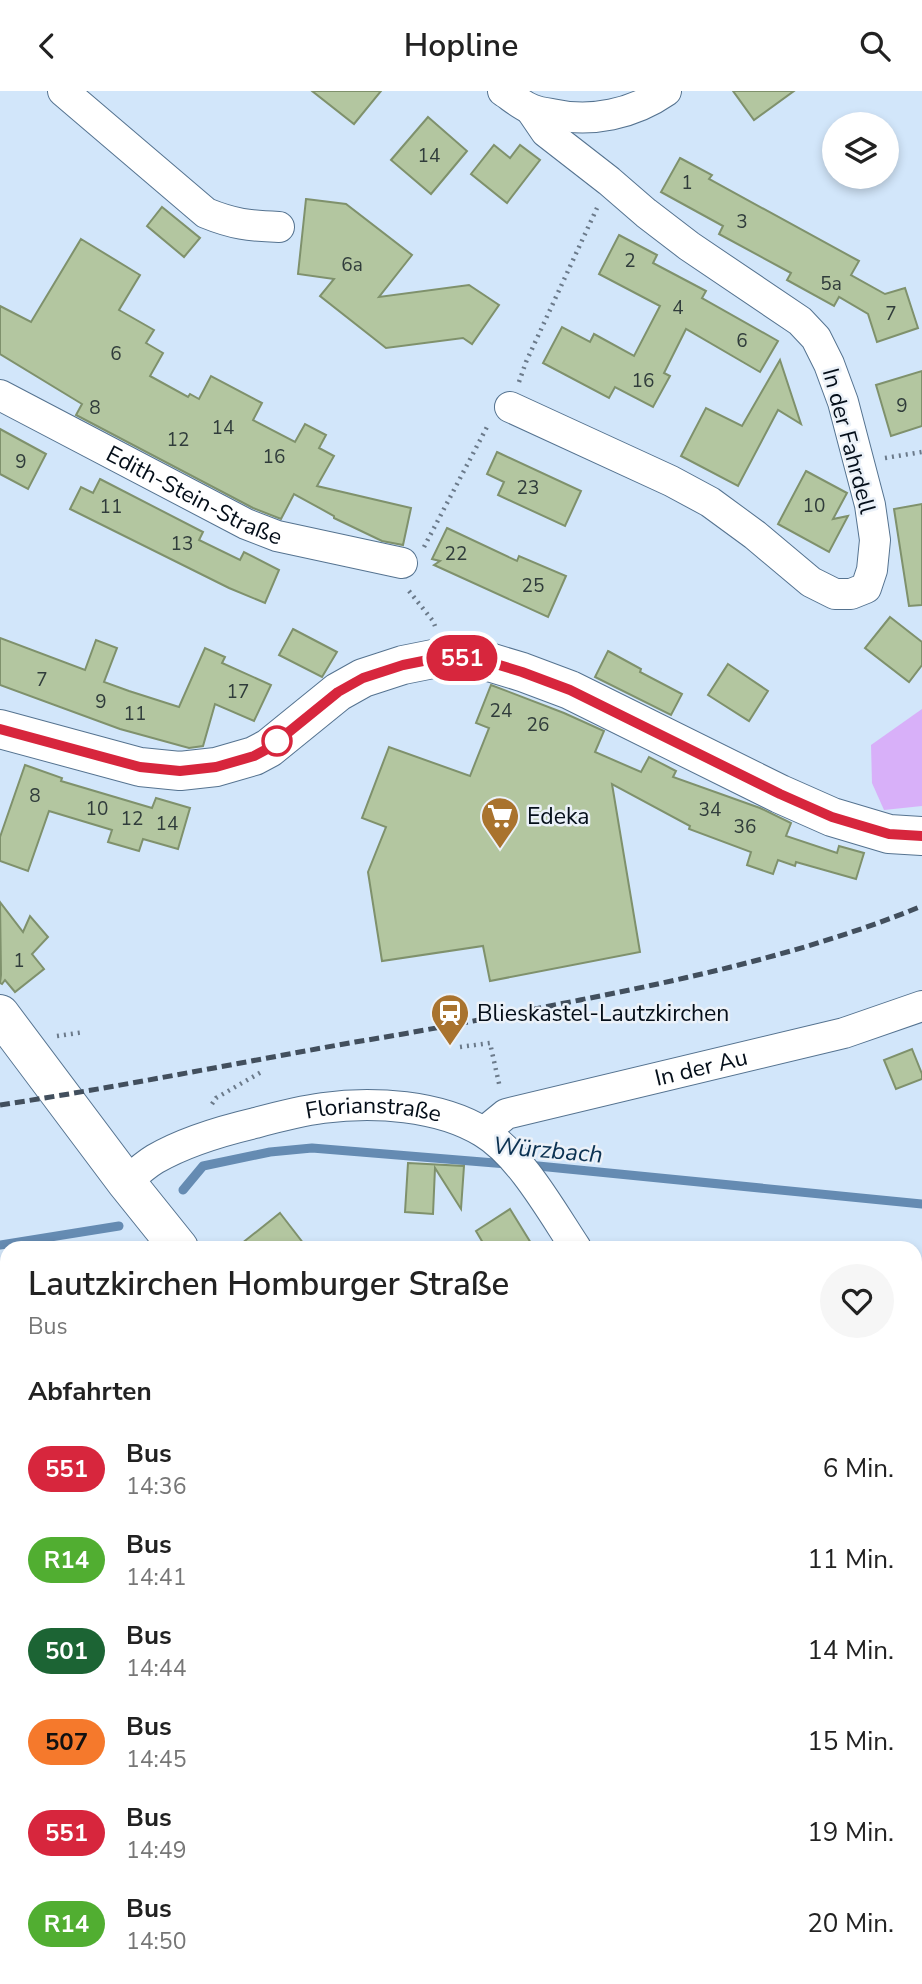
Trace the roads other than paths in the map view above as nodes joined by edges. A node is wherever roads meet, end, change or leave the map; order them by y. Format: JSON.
{"nodes":[{"id":1,"x":63,"y":91,"type":"edge"},
{"id":2,"x":503,"y":91,"type":"edge"},
{"id":3,"x":666,"y":91,"type":"edge"},
{"id":4,"x":531,"y":110,"type":"junction"},
{"id":5,"x":279,"y":227,"type":"dead end"},
{"id":6,"x":0,"y":395,"type":"edge"},
{"id":7,"x":510,"y":407,"type":"road end"},
{"id":8,"x":402,"y":563,"type":"road end"},
{"id":9,"x":0,"y":729,"type":"edge"},
{"id":10,"x":905,"y":835,"type":"edge"},
{"id":11,"x":922,"y":1006,"type":"edge"},
{"id":12,"x":0,"y":1014,"type":"edge"},
{"id":13,"x":495,"y":1123,"type":"junction"},
{"id":14,"x":126,"y":1182,"type":"junction"},
{"id":15,"x":173,"y":1241,"type":"edge"},
{"id":16,"x":571,"y":1241,"type":"edge"}],
"edges":[{"from":1,"to":5,"type":"street"},
{"from":2,"to":4,"type":"street"},
{"from":3,"to":4,"type":"street"},
{"from":4,"to":7,"type":"street","name":"In der Fahrdell"},
{"from":6,"to":8,"type":"street","name":"Edith-Stein-Straße"},
{"from":9,"to":10,"type":"main road"},
{"from":11,"to":13,"type":"street","name":"In der Au"},
{"from":12,"to":14,"type":"main road"},
{"from":13,"to":14,"type":"street","name":"Florianstraße"},
{"from":13,"to":16,"type":"street","name":"Florianstraße"},
{"from":14,"to":15,"type":"main road"}]}
